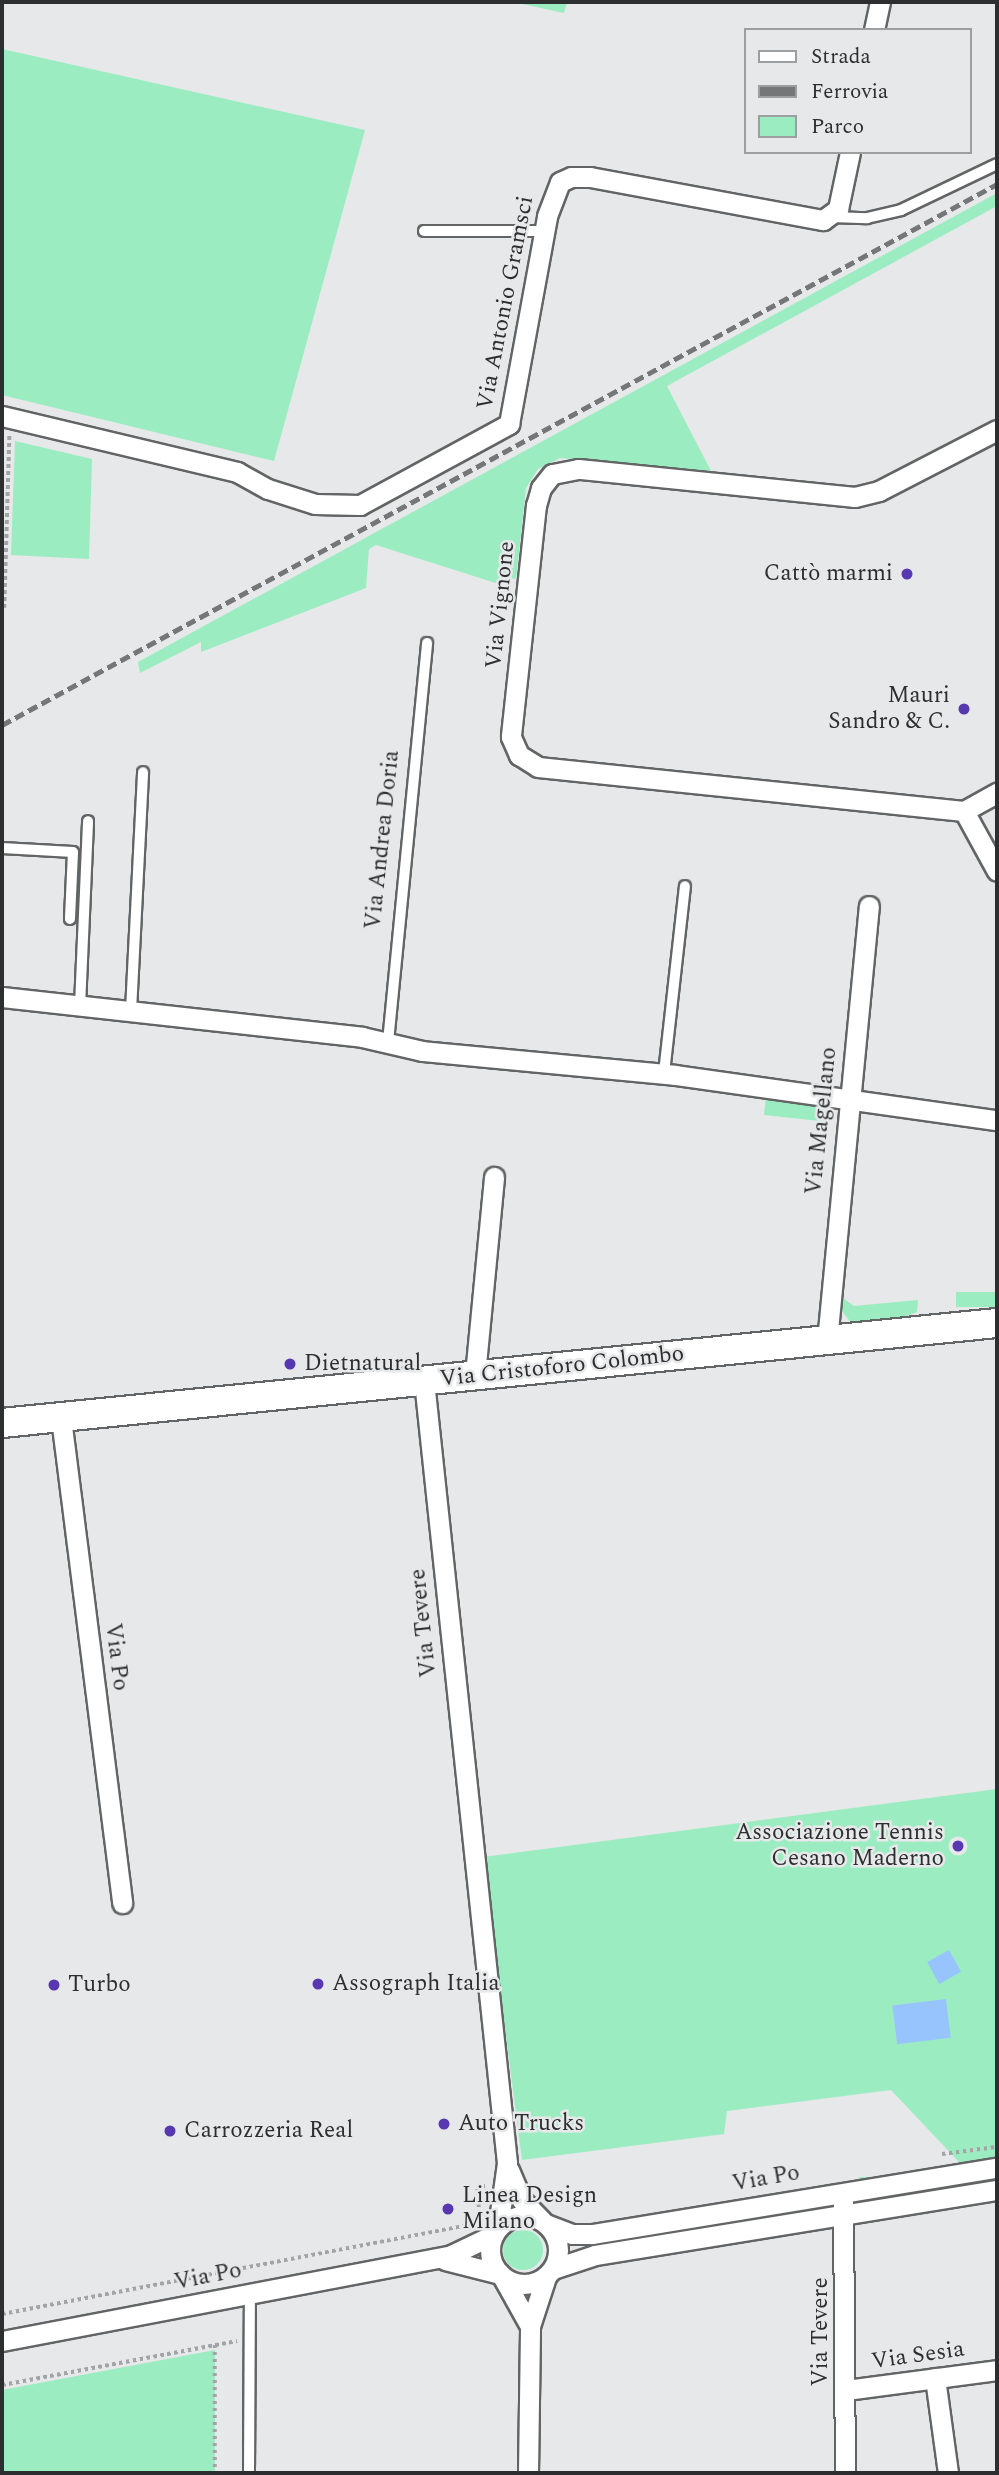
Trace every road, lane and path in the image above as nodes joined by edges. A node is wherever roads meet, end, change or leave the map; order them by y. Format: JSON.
{"nodes":[{"id":1,"x":880,"y":2,"type":"edge"},
{"id":2,"x":874,"y":28,"type":"edge"},
{"id":3,"x":850,"y":154,"type":"edge"},
{"id":4,"x":997,"y":164,"type":"edge"},
{"id":5,"x":830,"y":216,"type":"junction"},
{"id":6,"x":425,"y":231,"type":"dead end"},
{"id":7,"x":544,"y":231,"type":"junction"},
{"id":8,"x":6,"y":417,"type":"edge"},
{"id":9,"x":997,"y":430,"type":"edge"},
{"id":10,"x":4,"y":608,"type":"dead end"},
{"id":11,"x":427,"y":643,"type":"dead end"},
{"id":12,"x":143,"y":772,"type":"dead end"},
{"id":13,"x":997,"y":793,"type":"edge"},
{"id":14,"x":964,"y":811,"type":"junction"},
{"id":15,"x":88,"y":821,"type":"dead end"},
{"id":16,"x":2,"y":848,"type":"edge"},
{"id":17,"x":997,"y":871,"type":"edge"},
{"id":18,"x":685,"y":886,"type":"dead end"},
{"id":19,"x":869,"y":906,"type":"dead end"},
{"id":20,"x":70,"y":919,"type":"dead end"},
{"id":21,"x":2,"y":997,"type":"edge"},
{"id":22,"x":80,"y":1006,"type":"junction"},
{"id":23,"x":131,"y":1011,"type":"junction"},
{"id":24,"x":388,"y":1042,"type":"junction"},
{"id":25,"x":664,"y":1073,"type":"junction"},
{"id":26,"x":848,"y":1097,"type":"junction"},
{"id":27,"x":997,"y":1120,"type":"edge"},
{"id":28,"x":494,"y":1177,"type":"dead end"},
{"id":29,"x":997,"y":1323,"type":"edge"},
{"id":30,"x":827,"y":1341,"type":"junction"},
{"id":31,"x":475,"y":1376,"type":"junction"},
{"id":32,"x":424,"y":1381,"type":"junction"},
{"id":33,"x":61,"y":1418,"type":"junction"},
{"id":34,"x":2,"y":1423,"type":"edge"},
{"id":35,"x":122,"y":1903,"type":"dead end"},
{"id":36,"x":997,"y":2147,"type":"edge"},
{"id":37,"x":942,"y":2154,"type":"dead end"},
{"id":38,"x":507,"y":2163,"type":"junction"},
{"id":39,"x":997,"y":2168,"type":"edge"},
{"id":40,"x":506,"y":2183,"type":"junction"},
{"id":41,"x":997,"y":2190,"type":"edge"},
{"id":42,"x":841,"y":2191,"type":"junction"},
{"id":43,"x":845,"y":2212,"type":"junction"},
{"id":44,"x":544,"y":2222,"type":"junction"},
{"id":45,"x":495,"y":2231,"type":"junction"},
{"id":46,"x":423,"y":2260,"type":"junction"},
{"id":47,"x":549,"y":2273,"type":"junction"},
{"id":48,"x":501,"y":2275,"type":"junction"},
{"id":49,"x":250,"y":2293,"type":"junction"},
{"id":50,"x":2,"y":2314,"type":"edge"},
{"id":51,"x":530,"y":2326,"type":"junction"},
{"id":52,"x":251,"y":2338,"type":"junction"},
{"id":53,"x":2,"y":2341,"type":"edge"},
{"id":54,"x":215,"y":2345,"type":"junction"},
{"id":55,"x":997,"y":2370,"type":"edge"},
{"id":56,"x":934,"y":2378,"type":"junction"},
{"id":57,"x":2,"y":2385,"type":"edge"},
{"id":58,"x":846,"y":2390,"type":"junction"},
{"id":59,"x":215,"y":2473,"type":"edge"},
{"id":60,"x":249,"y":2473,"type":"edge"},
{"id":61,"x":528,"y":2473,"type":"edge"},
{"id":62,"x":845,"y":2473,"type":"edge"},
{"id":63,"x":948,"y":2473,"type":"edge"}],
"edges":[{"from":1,"to":2,"type":"street"},
{"from":3,"to":5,"type":"street"},
{"from":4,"to":5,"type":"lane"},
{"from":5,"to":7,"type":"street","name":"Via Antonio Gramsci"},
{"from":6,"to":7,"type":"lane"},
{"from":7,"to":8,"type":"street","name":"Via Antonio Gramsci"},
{"from":8,"to":10,"type":"path"},
{"from":9,"to":14,"type":"street","name":"Via Vignone"},
{"from":11,"to":24,"type":"lane","name":"Via Andrea Doria"},
{"from":12,"to":23,"type":"lane"},
{"from":13,"to":14,"type":"street"},
{"from":14,"to":17,"type":"street"},
{"from":15,"to":22,"type":"lane"},
{"from":16,"to":20,"type":"lane"},
{"from":18,"to":25,"type":"lane"},
{"from":19,"to":26,"type":"street","name":"Via Magellano"},
{"from":21,"to":22,"type":"street"},
{"from":22,"to":23,"type":"street"},
{"from":23,"to":24,"type":"street"},
{"from":24,"to":25,"type":"street"},
{"from":25,"to":26,"type":"street"},
{"from":26,"to":27,"type":"street"},
{"from":26,"to":30,"type":"street","name":"Via Magellano"},
{"from":28,"to":31,"type":"street"},
{"from":29,"to":30,"type":"street","name":"Via Cristoforo Colombo"},
{"from":30,"to":31,"type":"street","name":"Via Cristoforo Colombo"},
{"from":31,"to":32,"type":"street","name":"Via Cristoforo Colombo"},
{"from":32,"to":33,"type":"street","name":"Via Cristoforo Colombo"},
{"from":32,"to":38,"type":"street","name":"Via Tevere"},
{"from":33,"to":34,"type":"street","name":"Via Cristoforo Colombo"},
{"from":33,"to":35,"type":"street","name":"Via Po"},
{"from":36,"to":37,"type":"path"},
{"from":38,"to":40,"type":"street"},
{"from":38,"to":44,"type":"street"},
{"from":39,"to":42,"type":"street","name":"Via Po"},
{"from":40,"to":45,"type":"street"},
{"from":40,"to":50,"type":"path"},
{"from":41,"to":43,"type":"street","name":"Via Po"},
{"from":42,"to":43,"type":"street","name":"Via Tevere"},
{"from":42,"to":44,"type":"street","name":"Via Po"},
{"from":43,"to":47,"type":"street","name":"Via Po"},
{"from":43,"to":58,"type":"street","name":"Via Tevere"},
{"from":44,"to":45,"type":"street"},
{"from":44,"to":47,"type":"street"},
{"from":45,"to":46,"type":"street","name":"Via Po"},
{"from":45,"to":48,"type":"street"},
{"from":46,"to":48,"type":"street","name":"Via Po"},
{"from":46,"to":49,"type":"street","name":"Via Po"},
{"from":47,"to":48,"type":"street"},
{"from":47,"to":51,"type":"street"},
{"from":48,"to":51,"type":"street"},
{"from":49,"to":52,"type":"lane"},
{"from":49,"to":53,"type":"street","name":"Via Po"},
{"from":51,"to":61,"type":"street"},
{"from":52,"to":54,"type":"path"},
{"from":52,"to":60,"type":"lane"},
{"from":54,"to":57,"type":"path"},
{"from":54,"to":59,"type":"path"},
{"from":55,"to":56,"type":"street","name":"Via Sesia"},
{"from":56,"to":58,"type":"street","name":"Via Sesia"},
{"from":56,"to":63,"type":"street"},
{"from":58,"to":62,"type":"street","name":"Via Tevere"}]}
